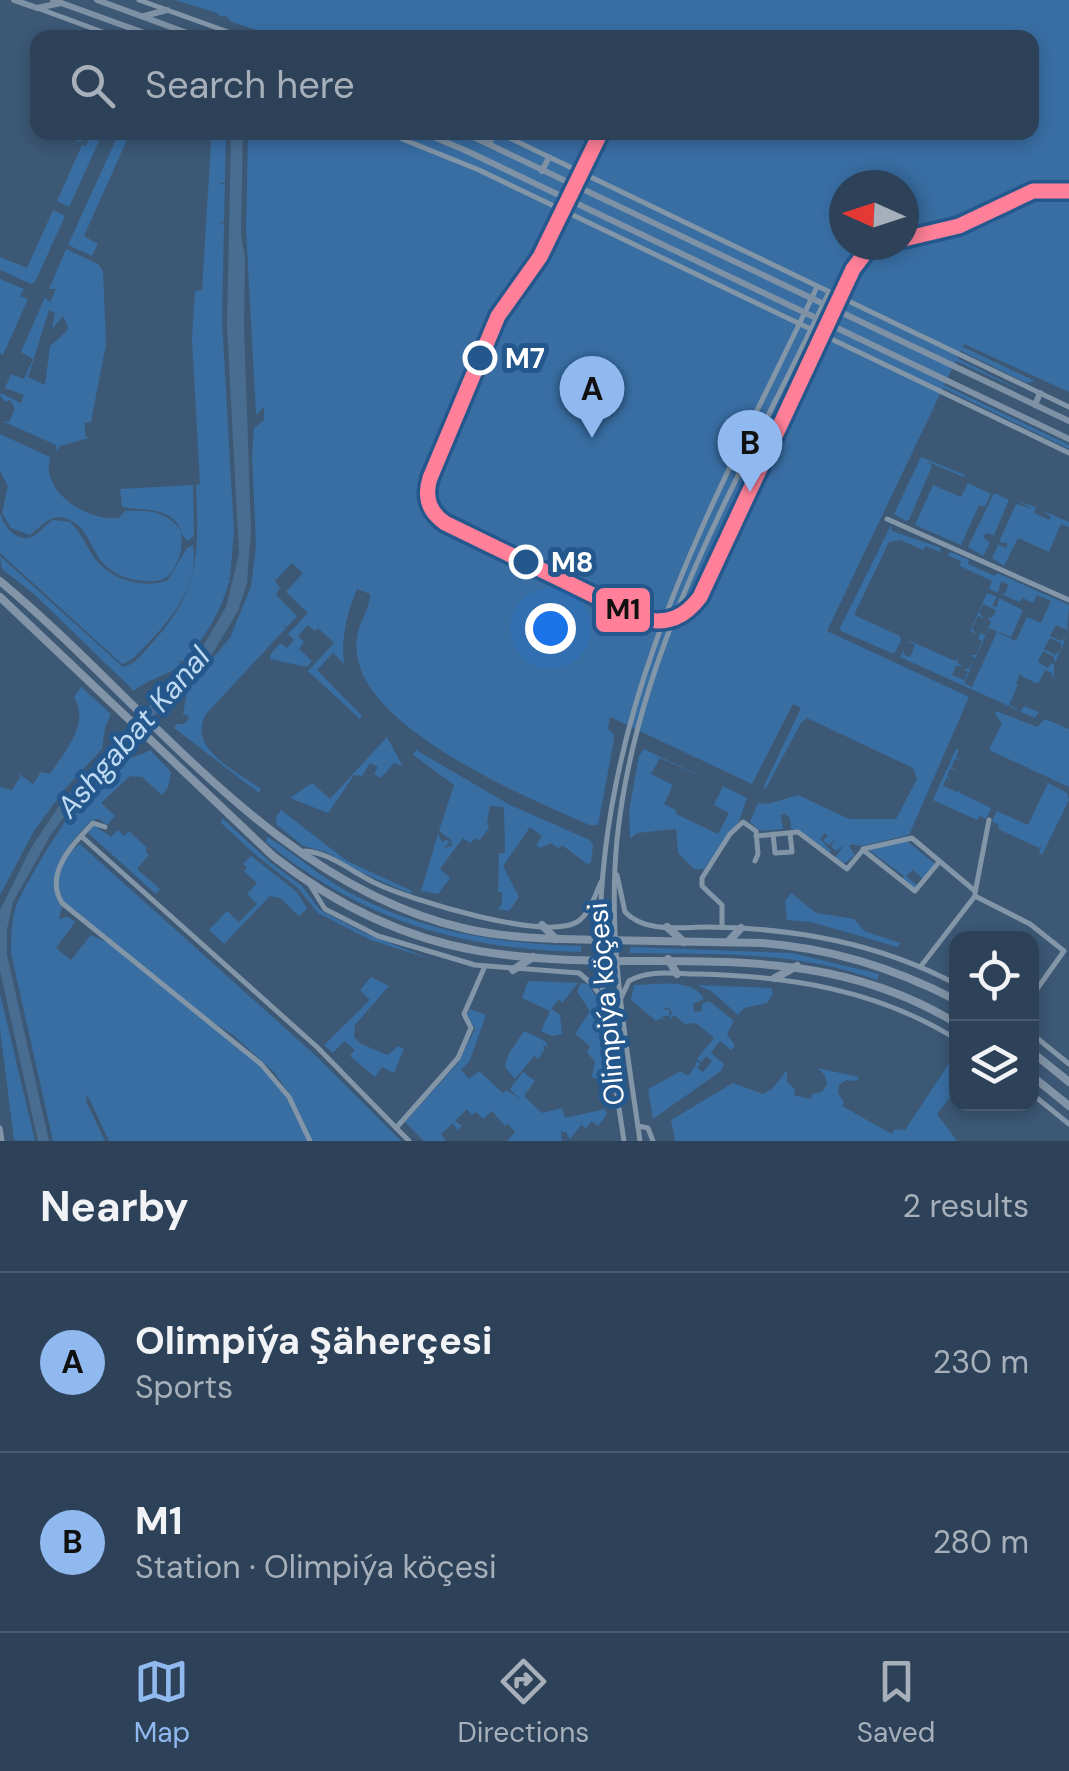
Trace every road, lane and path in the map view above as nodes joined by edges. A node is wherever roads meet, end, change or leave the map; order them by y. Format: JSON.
{"nodes":[{"id":1,"x":14,"y":0,"type":"edge"},
{"id":2,"x":97,"y":0,"type":"edge"},
{"id":3,"x":139,"y":0,"type":"edge"},
{"id":4,"x":58,"y":2,"type":"edge"},
{"id":5,"x":38,"y":8,"type":"junction"},
{"id":6,"x":167,"y":10,"type":"junction"},
{"id":7,"x":144,"y":16,"type":"junction"},
{"id":8,"x":126,"y":26,"type":"junction"},
{"id":9,"x":98,"y":30,"type":"edge"},
{"id":10,"x":128,"y":30,"type":"edge"},
{"id":11,"x":137,"y":30,"type":"edge"},
{"id":12,"x":181,"y":30,"type":"edge"},
{"id":13,"x":223,"y":30,"type":"edge"},
{"id":14,"x":404,"y":140,"type":"edge"},
{"id":15,"x":441,"y":140,"type":"edge"},
{"id":16,"x":480,"y":140,"type":"edge"},
{"id":17,"x":491,"y":140,"type":"edge"},
{"id":18,"x":511,"y":140,"type":"edge"},
{"id":19,"x":488,"y":144,"type":"junction"},
{"id":20,"x":548,"y":159,"type":"junction"},
{"id":21,"x":542,"y":171,"type":"junction"},
{"id":22,"x":817,"y":287,"type":"junction"},
{"id":23,"x":829,"y":292,"type":"junction"},
{"id":24,"x":811,"y":299,"type":"junction"},
{"id":25,"x":823,"y":305,"type":"junction"},
{"id":26,"x":805,"y":313,"type":"junction"},
{"id":27,"x":816,"y":318,"type":"junction"},
{"id":28,"x":799,"y":326,"type":"junction"},
{"id":29,"x":810,"y":330,"type":"junction"},
{"id":30,"x":881,"y":348,"type":"junction"},
{"id":31,"x":857,"y":352,"type":"junction"},
{"id":32,"x":931,"y":372,"type":"junction"},
{"id":33,"x":940,"y":392,"type":"junction"},
{"id":34,"x":1040,"y":393,"type":"junction"},
{"id":35,"x":1034,"y":405,"type":"junction"},
{"id":36,"x":1069,"y":407,"type":"edge"},
{"id":37,"x":1069,"y":421,"type":"edge"},
{"id":38,"x":1069,"y":439,"type":"edge"},
{"id":39,"x":1069,"y":453,"type":"edge"},
{"id":40,"x":887,"y":519,"type":"dead end"},
{"id":41,"x":0,"y":580,"type":"edge"},
{"id":42,"x":0,"y":597,"type":"edge"},
{"id":43,"x":1069,"y":600,"type":"edge"},
{"id":44,"x":258,"y":820,"type":"junction"},
{"id":45,"x":989,"y":820,"type":"dead end"},
{"id":46,"x":105,"y":827,"type":"dead end"},
{"id":47,"x":790,"y":832,"type":"junction"},
{"id":48,"x":246,"y":833,"type":"junction"},
{"id":49,"x":774,"y":834,"type":"junction"},
{"id":50,"x":81,"y":836,"type":"junction"},
{"id":51,"x":756,"y":836,"type":"junction"},
{"id":52,"x":863,"y":850,"type":"junction"},
{"id":53,"x":298,"y":851,"type":"junction"},
{"id":54,"x":756,"y":862,"type":"dead end"},
{"id":55,"x":938,"y":862,"type":"junction"},
{"id":56,"x":616,"y":863,"type":"junction"},
{"id":57,"x":602,"y":879,"type":"junction"},
{"id":58,"x":309,"y":882,"type":"junction"},
{"id":59,"x":975,"y":893,"type":"junction"},
{"id":60,"x":542,"y":925,"type":"junction"},
{"id":61,"x":667,"y":927,"type":"junction"},
{"id":62,"x":722,"y":927,"type":"junction"},
{"id":63,"x":740,"y":928,"type":"junction"},
{"id":64,"x":1039,"y":931,"type":"edge"},
{"id":65,"x":1039,"y":931,"type":"edge"},
{"id":66,"x":556,"y":939,"type":"junction"},
{"id":67,"x":600,"y":940,"type":"junction"},
{"id":68,"x":614,"y":940,"type":"junction"},
{"id":69,"x":684,"y":942,"type":"junction"},
{"id":70,"x":728,"y":942,"type":"junction"},
{"id":71,"x":533,"y":957,"type":"junction"},
{"id":72,"x":600,"y":958,"type":"junction"},
{"id":73,"x":615,"y":958,"type":"junction"},
{"id":74,"x":668,"y":959,"type":"junction"},
{"id":75,"x":485,"y":966,"type":"junction"},
{"id":76,"x":798,"y":966,"type":"junction"},
{"id":77,"x":920,"y":968,"type":"junction"},
{"id":78,"x":512,"y":970,"type":"junction"},
{"id":79,"x":677,"y":974,"type":"junction"},
{"id":80,"x":775,"y":978,"type":"junction"},
{"id":81,"x":949,"y":981,"type":"edge"},
{"id":82,"x":1039,"y":987,"type":"edge"},
{"id":83,"x":949,"y":997,"type":"edge"},
{"id":84,"x":620,"y":1000,"type":"junction"},
{"id":85,"x":606,"y":1004,"type":"junction"},
{"id":86,"x":952,"y":1021,"type":"edge"},
{"id":87,"x":949,"y":1035,"type":"edge"},
{"id":88,"x":1039,"y":1040,"type":"edge"},
{"id":89,"x":1039,"y":1058,"type":"edge"},
{"id":90,"x":1069,"y":1064,"type":"edge"},
{"id":91,"x":1039,"y":1082,"type":"edge"},
{"id":92,"x":1069,"y":1082,"type":"edge"},
{"id":93,"x":1039,"y":1100,"type":"edge"},
{"id":94,"x":1069,"y":1106,"type":"edge"},
{"id":95,"x":1069,"y":1124,"type":"edge"},
{"id":96,"x":638,"y":1126,"type":"junction"},
{"id":97,"x":0,"y":1128,"type":"edge"},
{"id":98,"x":396,"y":1128,"type":"junction"},
{"id":99,"x":2,"y":1141,"type":"edge"},
{"id":100,"x":310,"y":1141,"type":"edge"},
{"id":101,"x":409,"y":1141,"type":"edge"},
{"id":102,"x":624,"y":1141,"type":"edge"},
{"id":103,"x":640,"y":1141,"type":"edge"},
{"id":104,"x":654,"y":1141,"type":"edge"}],
"edges":[{"from":1,"to":5,"type":"main road"},
{"from":2,"to":7,"type":"main road"},
{"from":3,"to":6,"type":"street"},
{"from":4,"to":5,"type":"main road"},
{"from":4,"to":8,"type":"main road"},
{"from":5,"to":9,"type":"street"},
{"from":6,"to":7,"type":"main road"},
{"from":6,"to":13,"type":"street"},
{"from":7,"to":12,"type":"main road"},
{"from":8,"to":10,"type":"main road"},
{"from":8,"to":11,"type":"main road"},
{"from":14,"to":28,"type":"street"},
{"from":15,"to":26,"type":"main road"},
{"from":16,"to":19,"type":"main road"},
{"from":17,"to":19,"type":"main road"},
{"from":18,"to":20,"type":"street"},
{"from":19,"to":21,"type":"main road"},
{"from":20,"to":21,"type":"main road"},
{"from":20,"to":22,"type":"street"},
{"from":21,"to":24,"type":"main road"},
{"from":22,"to":23,"type":"street"},
{"from":22,"to":24,"type":"street","name":"Olimpiýa köçesi"},
{"from":23,"to":25,"type":"street","name":"Olimpiýa köçesi"},
{"from":23,"to":34,"type":"street"},
{"from":24,"to":25,"type":"main road"},
{"from":24,"to":26,"type":"street","name":"Olimpiýa köçesi"},
{"from":25,"to":27,"type":"street","name":"Olimpiýa köçesi"},
{"from":25,"to":35,"type":"main road"},
{"from":26,"to":27,"type":"main road"},
{"from":26,"to":28,"type":"street","name":"Olimpiýa köçesi"},
{"from":27,"to":29,"type":"street","name":"Olimpiýa köçesi"},
{"from":27,"to":30,"type":"main road"},
{"from":28,"to":29,"type":"street"},
{"from":28,"to":57,"type":"street","name":"Olimpiýa köçesi"},
{"from":29,"to":31,"type":"street"},
{"from":29,"to":56,"type":"street","name":"Olimpiýa köçesi"},
{"from":30,"to":31,"type":"street"},
{"from":30,"to":32,"type":"main road"},
{"from":31,"to":33,"type":"street"},
{"from":32,"to":33,"type":"street"},
{"from":32,"to":38,"type":"main road"},
{"from":33,"to":39,"type":"street"},
{"from":34,"to":35,"type":"main road"},
{"from":34,"to":36,"type":"street"},
{"from":35,"to":37,"type":"main road"},
{"from":40,"to":43,"type":"street"},
{"from":41,"to":44,"type":"main road"},
{"from":42,"to":48,"type":"main road"},
{"from":44,"to":48,"type":"main road"},
{"from":44,"to":53,"type":"main road"},
{"from":45,"to":59,"type":"street"},
{"from":46,"to":50,"type":"street"},
{"from":47,"to":49,"type":"street"},
{"from":47,"to":49,"type":"street"},
{"from":47,"to":52,"type":"street"},
{"from":48,"to":58,"type":"main road"},
{"from":49,"to":51,"type":"street"},
{"from":50,"to":98,"type":"street"},
{"from":50,"to":100,"type":"street"},
{"from":51,"to":54,"type":"street"},
{"from":51,"to":62,"type":"street"},
{"from":52,"to":55,"type":"street"},
{"from":52,"to":55,"type":"street"},
{"from":53,"to":60,"type":"street"},
{"from":53,"to":66,"type":"main road"},
{"from":55,"to":59,"type":"street"},
{"from":56,"to":61,"type":"street","name":"Olimpiýa köçesi"},
{"from":56,"to":68,"type":"street","name":"Olimpiýa köçesi"},
{"from":57,"to":60,"type":"street"},
{"from":57,"to":67,"type":"street","name":"Olimpiýa köçesi"},
{"from":58,"to":71,"type":"main road"},
{"from":58,"to":75,"type":"street"},
{"from":59,"to":65,"type":"street"},
{"from":59,"to":77,"type":"street"},
{"from":60,"to":66,"type":"main road"},
{"from":61,"to":62,"type":"street"},
{"from":61,"to":69,"type":"main road"},
{"from":62,"to":63,"type":"street"},
{"from":63,"to":70,"type":"main road"},
{"from":63,"to":77,"type":"street"},
{"from":64,"to":82,"type":"street"},
{"from":66,"to":67,"type":"main road"},
{"from":67,"to":68,"type":"main road"},
{"from":67,"to":72,"type":"street","name":"Olimpiýa köçesi"},
{"from":68,"to":69,"type":"main road"},
{"from":68,"to":73,"type":"street","name":"Olimpiýa köçesi"},
{"from":69,"to":70,"type":"main road"},
{"from":70,"to":83,"type":"main road"},
{"from":71,"to":72,"type":"main road"},
{"from":71,"to":78,"type":"main road"},
{"from":72,"to":73,"type":"main road"},
{"from":72,"to":85,"type":"street","name":"Olimpiýa köçesi"},
{"from":73,"to":74,"type":"main road"},
{"from":73,"to":84,"type":"street","name":"Olimpiýa köçesi"},
{"from":74,"to":76,"type":"main road"},
{"from":74,"to":79,"type":"main road"},
{"from":75,"to":78,"type":"street"},
{"from":75,"to":98,"type":"street"},
{"from":76,"to":80,"type":"main road"},
{"from":76,"to":86,"type":"main road"},
{"from":77,"to":81,"type":"street"},
{"from":78,"to":85,"type":"street","name":"Olimpiýa köçesi"},
{"from":79,"to":80,"type":"street"},
{"from":79,"to":84,"type":"street"},
{"from":80,"to":87,"type":"street"},
{"from":84,"to":96,"type":"street","name":"Olimpiýa köçesi"},
{"from":85,"to":102,"type":"street","name":"Olimpiýa köçesi"},
{"from":88,"to":90,"type":"street"},
{"from":89,"to":92,"type":"main road"},
{"from":91,"to":94,"type":"main road"},
{"from":93,"to":95,"type":"street"},
{"from":96,"to":103,"type":"street","name":"Olimpiýa köçesi"},
{"from":96,"to":104,"type":"street"},
{"from":97,"to":99,"type":"street"},
{"from":98,"to":101,"type":"street"}]}
